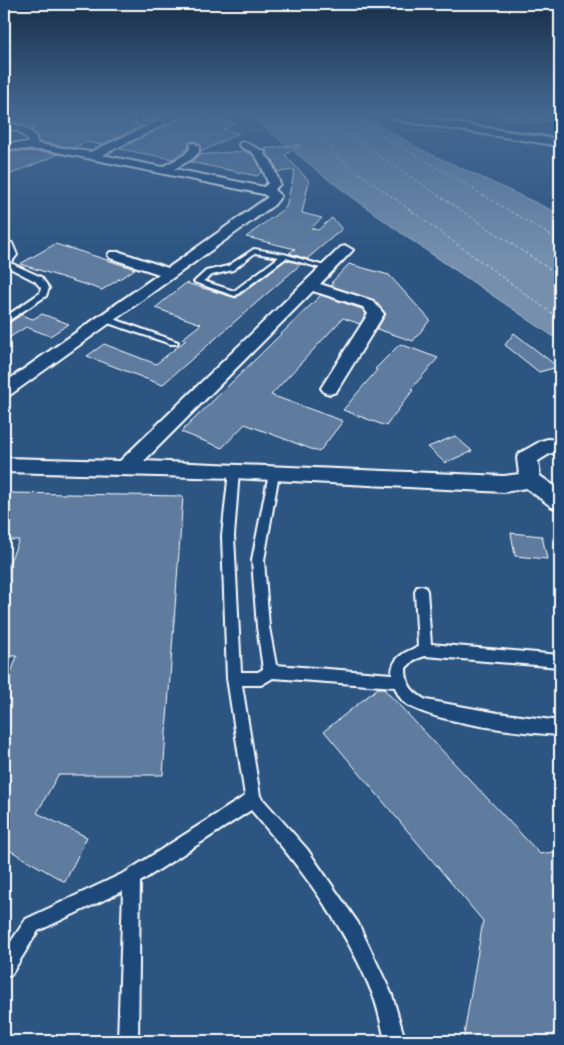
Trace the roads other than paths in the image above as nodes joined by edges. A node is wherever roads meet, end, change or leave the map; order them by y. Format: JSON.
{"nodes":[{"id":1,"x":122,"y":162,"type":"edge"},
{"id":2,"x":178,"y":162,"type":"edge"},
{"id":3,"x":266,"y":162,"type":"edge"},
{"id":4,"x":164,"y":170,"type":"junction"},
{"id":5,"x":268,"y":190,"type":"junction"},
{"id":6,"x":4,"y":245,"type":"edge"},
{"id":7,"x":346,"y":250,"type":"dead end"},
{"id":8,"x":115,"y":255,"type":"dead end"},
{"id":9,"x":283,"y":257,"type":"junction"},
{"id":10,"x":4,"y":262,"type":"edge"},
{"id":11,"x":327,"y":268,"type":"junction"},
{"id":12,"x":170,"y":273,"type":"junction"},
{"id":13,"x":310,"y":285,"type":"junction"},
{"id":14,"x":8,"y":319,"type":"dead end"},
{"id":15,"x":105,"y":319,"type":"junction"},
{"id":16,"x":174,"y":342,"type":"dead end"},
{"id":17,"x":330,"y":388,"type":"dead end"},
{"id":18,"x":4,"y":391,"type":"edge"},
{"id":19,"x":560,"y":447,"type":"edge"},
{"id":20,"x":4,"y":465,"type":"edge"},
{"id":21,"x":126,"y":468,"type":"junction"},
{"id":22,"x":234,"y":471,"type":"junction"},
{"id":23,"x":274,"y":473,"type":"junction"},
{"id":24,"x":530,"y":480,"type":"junction"},
{"id":25,"x":560,"y":501,"type":"edge"},
{"id":26,"x":421,"y":591,"type":"dead end"},
{"id":27,"x":425,"y":650,"type":"junction"},
{"id":28,"x":560,"y":660,"type":"edge"},
{"id":29,"x":270,"y":671,"type":"junction"},
{"id":30,"x":234,"y":678,"type":"junction"},
{"id":31,"x":398,"y":681,"type":"junction"},
{"id":32,"x":560,"y":728,"type":"edge"},
{"id":33,"x":253,"y":800,"type":"junction"},
{"id":34,"x":132,"y":878,"type":"junction"},
{"id":35,"x":4,"y":968,"type":"edge"},
{"id":36,"x":128,"y":1041,"type":"edge"},
{"id":37,"x":394,"y":1041,"type":"edge"}],
"edges":[{"from":1,"to":4,"type":"street"},
{"from":2,"to":4,"type":"street"},
{"from":3,"to":5,"type":"street"},
{"from":4,"to":5,"type":"street"},
{"from":5,"to":12,"type":"street"},
{"from":6,"to":10,"type":"street"},
{"from":7,"to":11,"type":"street"},
{"from":8,"to":12,"type":"street"},
{"from":9,"to":9,"type":"lane"},
{"from":9,"to":11,"type":"lane"},
{"from":10,"to":14,"type":"lane"},
{"from":11,"to":13,"type":"street"},
{"from":12,"to":15,"type":"street"},
{"from":13,"to":17,"type":"street"},
{"from":13,"to":21,"type":"street"},
{"from":15,"to":16,"type":"lane"},
{"from":15,"to":18,"type":"street"},
{"from":19,"to":24,"type":"street"},
{"from":20,"to":21,"type":"street"},
{"from":21,"to":22,"type":"street"},
{"from":22,"to":23,"type":"street"},
{"from":22,"to":30,"type":"lane"},
{"from":23,"to":24,"type":"street"},
{"from":23,"to":29,"type":"lane"},
{"from":24,"to":25,"type":"street"},
{"from":26,"to":27,"type":"lane"},
{"from":27,"to":28,"type":"lane"},
{"from":27,"to":31,"type":"lane"},
{"from":29,"to":30,"type":"lane"},
{"from":29,"to":31,"type":"lane"},
{"from":30,"to":33,"type":"lane"},
{"from":31,"to":32,"type":"lane"},
{"from":33,"to":34,"type":"lane"},
{"from":33,"to":37,"type":"lane"},
{"from":34,"to":35,"type":"lane"},
{"from":34,"to":36,"type":"lane"}]}
